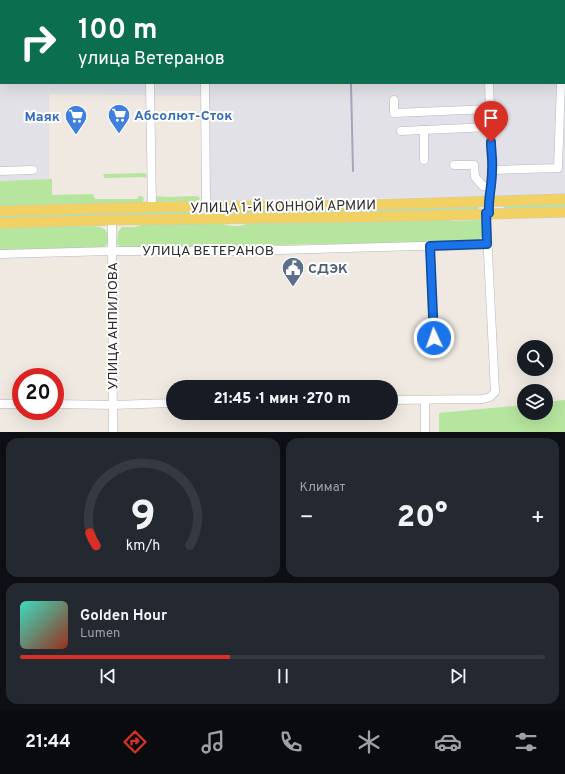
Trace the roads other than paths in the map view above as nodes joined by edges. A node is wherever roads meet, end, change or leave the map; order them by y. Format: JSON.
{"nodes":[{"id":1,"x":150,"y":84,"type":"edge"},
{"id":2,"x":205,"y":84,"type":"edge"},
{"id":3,"x":489,"y":84,"type":"edge"},
{"id":4,"x":560,"y":84,"type":"edge"},
{"id":5,"x":394,"y":100,"type":"dead end"},
{"id":6,"x":490,"y":110,"type":"junction"},
{"id":7,"x":490,"y":127,"type":"junction"},
{"id":8,"x":424,"y":130,"type":"junction"},
{"id":9,"x":401,"y":131,"type":"dead end"},
{"id":10,"x":424,"y":160,"type":"dead end"},
{"id":11,"x":454,"y":165,"type":"dead end"},
{"id":12,"x":33,"y":170,"type":"dead end"},
{"id":13,"x":492,"y":170,"type":"junction"},
{"id":14,"x":0,"y":171,"type":"edge"},
{"id":15,"x":491,"y":187,"type":"junction"},
{"id":16,"x":565,"y":199,"type":"edge"},
{"id":17,"x":488,"y":201,"type":"junction"},
{"id":18,"x":206,"y":206,"type":"junction"},
{"id":19,"x":152,"y":207,"type":"junction"},
{"id":20,"x":0,"y":211,"type":"edge"},
{"id":21,"x":565,"y":212,"type":"edge"},
{"id":22,"x":487,"y":213,"type":"junction"},
{"id":23,"x":206,"y":219,"type":"junction"},
{"id":24,"x":112,"y":220,"type":"junction"},
{"id":25,"x":0,"y":223,"type":"edge"},
{"id":26,"x":487,"y":244,"type":"junction"},
{"id":27,"x":430,"y":246,"type":"junction"},
{"id":28,"x":112,"y":251,"type":"junction"},
{"id":29,"x":0,"y":254,"type":"edge"},
{"id":30,"x":434,"y":354,"type":"dead end"},
{"id":31,"x":398,"y":400,"type":"edge"},
{"id":32,"x":425,"y":400,"type":"junction"},
{"id":33,"x":166,"y":403,"type":"edge"},
{"id":34,"x":0,"y":404,"type":"edge"},
{"id":35,"x":12,"y":404,"type":"edge"},
{"id":36,"x":64,"y":404,"type":"edge"},
{"id":37,"x":112,"y":404,"type":"junction"},
{"id":38,"x":113,"y":432,"type":"edge"},
{"id":39,"x":425,"y":432,"type":"edge"}],
"edges":[{"from":1,"to":19,"type":"street"},
{"from":2,"to":18,"type":"street"},
{"from":3,"to":6,"type":"street"},
{"from":4,"to":13,"type":"street"},
{"from":5,"to":6,"type":"street"},
{"from":6,"to":7,"type":"street"},
{"from":7,"to":8,"type":"street"},
{"from":7,"to":13,"type":"street"},
{"from":8,"to":9,"type":"street"},
{"from":8,"to":10,"type":"street"},
{"from":11,"to":15,"type":"street"},
{"from":12,"to":14,"type":"street"},
{"from":13,"to":15,"type":"street"},
{"from":15,"to":17,"type":"street"},
{"from":16,"to":17,"type":"main road","name":"УЛИЦА 1-Й КОННОЙ АРМИИ"},
{"from":17,"to":18,"type":"main road","name":"УЛИЦА 1-Й КОННОЙ АРМИИ"},
{"from":17,"to":22,"type":"main road"},
{"from":18,"to":19,"type":"main road","name":"УЛИЦА 1-Й КОННОЙ АРМИИ"},
{"from":18,"to":23,"type":"main road"},
{"from":19,"to":20,"type":"main road","name":"УЛИЦА 1-Й КОННОЙ АРМИИ"},
{"from":21,"to":22,"type":"main road","name":"УЛИЦА 1-Й КОННОЙ АРМИИ"},
{"from":22,"to":23,"type":"main road","name":"УЛИЦА 1-Й КОННОЙ АРМИИ"},
{"from":22,"to":26,"type":"street"},
{"from":23,"to":24,"type":"main road","name":"УЛИЦА 1-Й КОННОЙ АРМИИ"},
{"from":24,"to":25,"type":"main road","name":"УЛИЦА 1-Й КОННОЙ АРМИИ"},
{"from":24,"to":28,"type":"street","name":"УЛИЦА АНПИЛОВА"},
{"from":26,"to":27,"type":"street","name":"УЛИЦА ВЕТЕРАНОВ"},
{"from":26,"to":32,"type":"street"},
{"from":27,"to":28,"type":"street","name":"УЛИЦА ВЕТЕРАНОВ"},
{"from":27,"to":30,"type":"street"},
{"from":28,"to":29,"type":"street","name":"УЛИЦА ВЕТЕРАНОВ"},
{"from":28,"to":37,"type":"street","name":"УЛИЦА АНПИЛОВА"},
{"from":31,"to":32,"type":"street"},
{"from":32,"to":39,"type":"street"},
{"from":33,"to":37,"type":"street"},
{"from":34,"to":35,"type":"street"},
{"from":36,"to":37,"type":"street"},
{"from":37,"to":38,"type":"street","name":"УЛИЦА АНПИЛОВА"}]}
